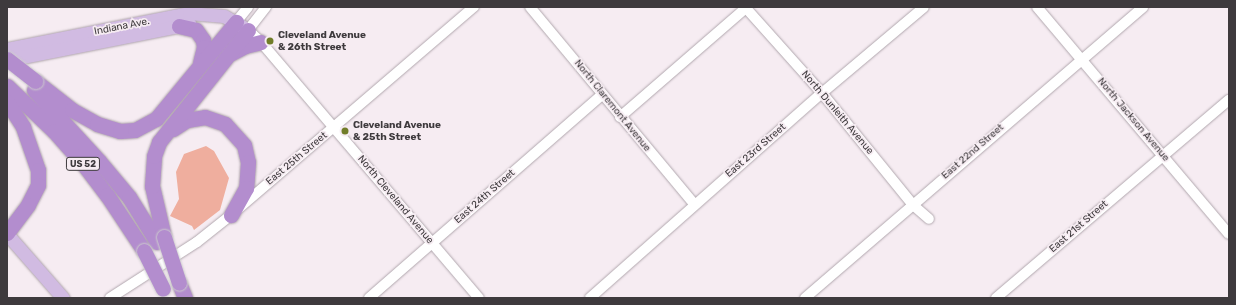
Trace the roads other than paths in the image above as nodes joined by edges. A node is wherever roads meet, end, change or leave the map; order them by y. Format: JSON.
{"nodes":[{"id":1,"x":248,"y":7,"type":"edge"},
{"id":2,"x":266,"y":7,"type":"edge"},
{"id":3,"x":474,"y":7,"type":"edge"},
{"id":4,"x":530,"y":7,"type":"edge"},
{"id":5,"x":746,"y":7,"type":"edge"},
{"id":6,"x":924,"y":7,"type":"edge"},
{"id":7,"x":1037,"y":7,"type":"edge"},
{"id":8,"x":1143,"y":7,"type":"edge"},
{"id":9,"x":179,"y":26,"type":"junction"},
{"id":10,"x":242,"y":26,"type":"junction"},
{"id":11,"x":261,"y":42,"type":"junction"},
{"id":12,"x":7,"y":49,"type":"edge"},
{"id":13,"x":1081,"y":59,"type":"junction"},
{"id":14,"x":7,"y":60,"type":"edge"},
{"id":15,"x":223,"y":62,"type":"junction"},
{"id":16,"x":7,"y":64,"type":"edge"},
{"id":17,"x":199,"y":65,"type":"junction"},
{"id":18,"x":32,"y":82,"type":"junction"},
{"id":19,"x":8,"y":92,"type":"edge"},
{"id":20,"x":822,"y":93,"type":"junction"},
{"id":21,"x":602,"y":95,"type":"junction"},
{"id":22,"x":1229,"y":100,"type":"edge"},
{"id":23,"x":620,"y":117,"type":"junction"},
{"id":24,"x":334,"y":128,"type":"junction"},
{"id":25,"x":168,"y":131,"type":"junction"},
{"id":26,"x":1163,"y":156,"type":"junction"},
{"id":27,"x":694,"y":204,"type":"junction"},
{"id":28,"x":28,"y":205,"type":"junction"},
{"id":29,"x":913,"y":205,"type":"junction"},
{"id":30,"x":7,"y":213,"type":"edge"},
{"id":31,"x":231,"y":215,"type":"junction"},
{"id":32,"x":929,"y":219,"type":"dead end"},
{"id":33,"x":7,"y":233,"type":"edge"},
{"id":34,"x":1229,"y":234,"type":"edge"},
{"id":35,"x":160,"y":239,"type":"junction"},
{"id":36,"x":431,"y":244,"type":"junction"},
{"id":37,"x":165,"y":294,"type":"edge"},
{"id":38,"x":63,"y":298,"type":"edge"},
{"id":39,"x":110,"y":298,"type":"edge"},
{"id":40,"x":185,"y":298,"type":"edge"},
{"id":41,"x":369,"y":298,"type":"edge"},
{"id":42,"x":479,"y":298,"type":"edge"},
{"id":43,"x":590,"y":298,"type":"edge"},
{"id":44,"x":805,"y":298,"type":"edge"},
{"id":45,"x":996,"y":298,"type":"edge"}],
"edges":[{"from":1,"to":10,"type":"street"},
{"from":2,"to":10,"type":"street"},
{"from":3,"to":24,"type":"street","name":"East 25th Street"},
{"from":4,"to":21,"type":"street","name":"North Claremont Avenue"},
{"from":5,"to":20,"type":"street","name":"North Dunleith Avenue"},
{"from":5,"to":23,"type":"street"},
{"from":6,"to":20,"type":"street","name":"East 23rd Street"},
{"from":7,"to":13,"type":"street","name":"North Jackson Avenue"},
{"from":8,"to":13,"type":"street","name":"East 22nd Street"},
{"from":9,"to":10,"type":"main road","name":"Indiana Ave."},
{"from":9,"to":14,"type":"main road","name":"Indiana Ave."},
{"from":9,"to":17,"type":"highway"},
{"from":10,"to":11,"type":"street","name":"North Cleveland Avenue"},
{"from":10,"to":12,"type":"main road","name":"Indiana Ave."},
{"from":10,"to":15,"type":"highway"},
{"from":10,"to":17,"type":"highway"},
{"from":11,"to":15,"type":"highway"},
{"from":11,"to":24,"type":"street","name":"North Cleveland Avenue"},
{"from":13,"to":26,"type":"street","name":"North Jackson Avenue"},
{"from":13,"to":29,"type":"street","name":"East 22nd Street"},
{"from":14,"to":18,"type":"highway","bridge":true},
{"from":15,"to":25,"type":"highway"},
{"from":16,"to":18,"type":"highway","number":"US 52"},
{"from":17,"to":18,"type":"highway"},
{"from":18,"to":35,"type":"highway","number":"US 52"},
{"from":19,"to":28,"type":"highway"},
{"from":19,"to":37,"type":"highway","number":"US 52","bridge":true},
{"from":20,"to":27,"type":"street","name":"East 23rd Street"},
{"from":20,"to":29,"type":"street","name":"North Dunleith Avenue"},
{"from":21,"to":23,"type":"street","name":"North Claremont Avenue"},
{"from":21,"to":36,"type":"street","name":"East 24th Street"},
{"from":22,"to":26,"type":"street","name":"East 21st Street"},
{"from":23,"to":27,"type":"street","name":"North Claremont Avenue"},
{"from":24,"to":31,"type":"street","name":"East 25th Street"},
{"from":24,"to":36,"type":"street","name":"North Cleveland Avenue"},
{"from":25,"to":31,"type":"highway"},
{"from":25,"to":35,"type":"highway"},
{"from":26,"to":34,"type":"street","name":"North Jackson Avenue"},
{"from":26,"to":45,"type":"street","name":"East 21st Street"},
{"from":27,"to":43,"type":"street","name":"East 23rd Street"},
{"from":28,"to":30,"type":"highway"},
{"from":28,"to":33,"type":"highway"},
{"from":29,"to":32,"type":"street","name":"North Dunleith Avenue"},
{"from":29,"to":44,"type":"street","name":"East 22nd Street"},
{"from":31,"to":39,"type":"street","name":"East 25th Street"},
{"from":33,"to":38,"type":"main road"},
{"from":35,"to":40,"type":"highway","bridge":true},
{"from":36,"to":41,"type":"street","name":"East 24th Street"},
{"from":36,"to":42,"type":"street","name":"North Cleveland Avenue"}]}
